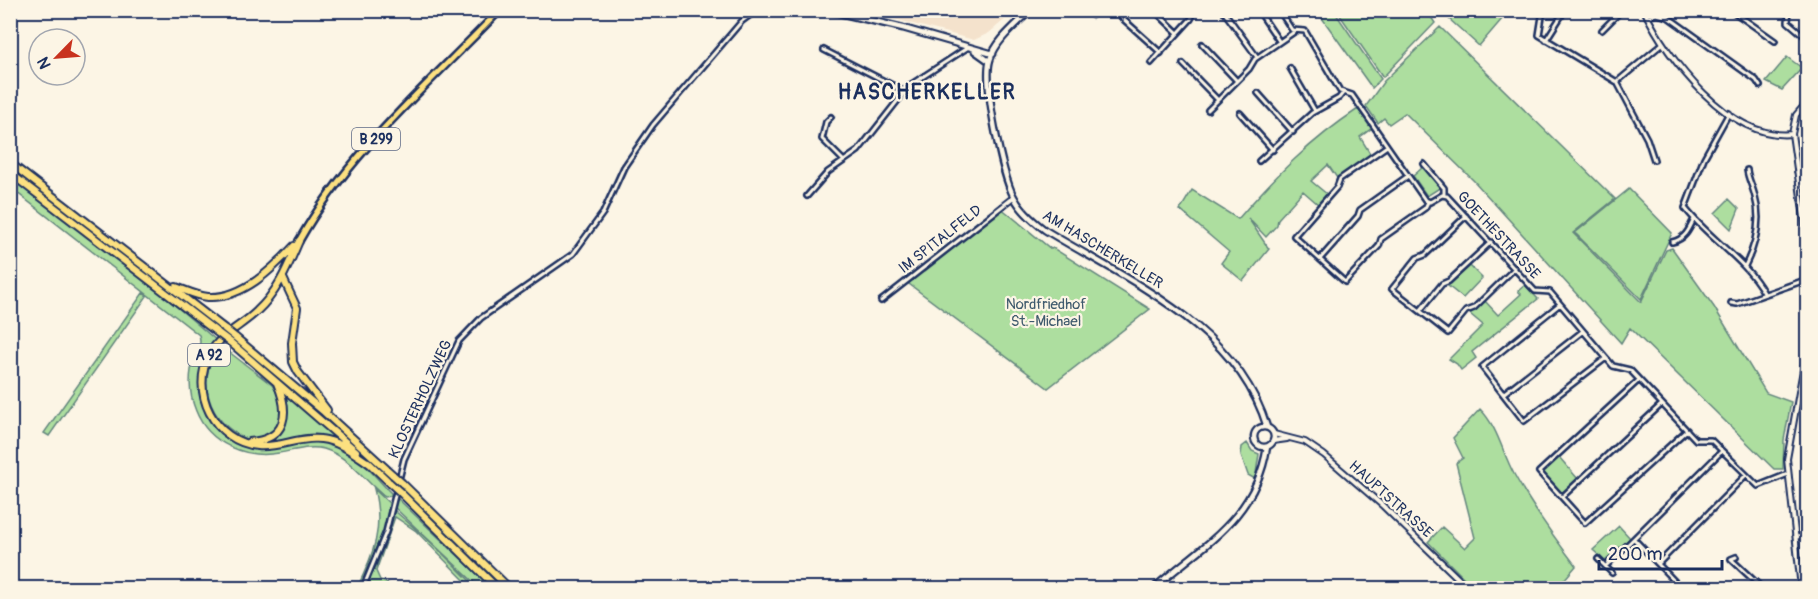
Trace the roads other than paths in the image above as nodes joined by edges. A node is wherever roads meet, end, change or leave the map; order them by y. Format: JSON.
{"nodes":[{"id":1,"x":500,"y":10,"type":"edge"},
{"id":2,"x":757,"y":10,"type":"edge"},
{"id":3,"x":827,"y":10,"type":"edge"},
{"id":4,"x":1031,"y":10,"type":"edge"},
{"id":5,"x":1085,"y":10,"type":"edge"},
{"id":6,"x":1095,"y":10,"type":"edge"},
{"id":7,"x":1154,"y":10,"type":"edge"},
{"id":8,"x":1195,"y":10,"type":"edge"},
{"id":9,"x":1258,"y":10,"type":"edge"},
{"id":10,"x":1279,"y":10,"type":"edge"},
{"id":11,"x":1543,"y":10,"type":"edge"},
{"id":12,"x":1565,"y":10,"type":"edge"},
{"id":13,"x":1622,"y":10,"type":"edge"},
{"id":14,"x":1644,"y":10,"type":"edge"},
{"id":15,"x":1731,"y":10,"type":"edge"},
{"id":16,"x":1789,"y":10,"type":"edge"},
{"id":17,"x":1225,"y":13,"type":"dead end"},
{"id":18,"x":1647,"y":16,"type":"junction"},
{"id":19,"x":1122,"y":18,"type":"dead end"},
{"id":20,"x":1602,"y":30,"type":"dead end"},
{"id":21,"x":1294,"y":32,"type":"junction"},
{"id":22,"x":1178,"y":33,"type":"junction"},
{"id":23,"x":1808,"y":39,"type":"edge"},
{"id":24,"x":1546,"y":40,"type":"junction"},
{"id":25,"x":1775,"y":41,"type":"dead end"},
{"id":26,"x":1279,"y":42,"type":"junction"},
{"id":27,"x":998,"y":44,"type":"junction"},
{"id":28,"x":1202,"y":44,"type":"dead end"},
{"id":29,"x":1662,"y":44,"type":"junction"},
{"id":30,"x":970,"y":49,"type":"junction"},
{"id":31,"x":824,"y":50,"type":"dead end"},
{"id":32,"x":986,"y":50,"type":"junction"},
{"id":33,"x":1161,"y":52,"type":"junction"},
{"id":34,"x":993,"y":54,"type":"junction"},
{"id":35,"x":1257,"y":57,"type":"junction"},
{"id":36,"x":989,"y":62,"type":"junction"},
{"id":37,"x":1150,"y":63,"type":"dead end"},
{"id":38,"x":1183,"y":64,"type":"dead end"},
{"id":39,"x":1290,"y":68,"type":"dead end"},
{"id":40,"x":1237,"y":81,"type":"junction"},
{"id":41,"x":1617,"y":81,"type":"junction"},
{"id":42,"x":1760,"y":86,"type":"dead end"},
{"id":43,"x":904,"y":91,"type":"junction"},
{"id":44,"x":1258,"y":93,"type":"dead end"},
{"id":45,"x":1343,"y":93,"type":"junction"},
{"id":46,"x":1218,"y":99,"type":"junction"},
{"id":47,"x":1808,"y":101,"type":"edge"},
{"id":48,"x":1803,"y":105,"type":"junction"},
{"id":49,"x":1808,"y":109,"type":"edge"},
{"id":50,"x":1208,"y":110,"type":"dead end"},
{"id":51,"x":1315,"y":111,"type":"junction"},
{"id":52,"x":1240,"y":113,"type":"dead end"},
{"id":53,"x":1729,"y":113,"type":"junction"},
{"id":54,"x":831,"y":117,"type":"dead end"},
{"id":55,"x":1293,"y":132,"type":"junction"},
{"id":56,"x":1792,"y":134,"type":"junction"},
{"id":57,"x":1387,"y":146,"type":"junction"},
{"id":58,"x":1273,"y":150,"type":"junction"},
{"id":59,"x":1654,"y":160,"type":"dead end"},
{"id":60,"x":844,"y":161,"type":"junction"},
{"id":61,"x":1260,"y":161,"type":"dead end"},
{"id":62,"x":10,"y":163,"type":"edge"},
{"id":63,"x":1424,"y":164,"type":"dead end"},
{"id":64,"x":1747,"y":170,"type":"dead end"},
{"id":65,"x":1808,"y":170,"type":"edge"},
{"id":66,"x":1797,"y":171,"type":"junction"},
{"id":67,"x":10,"y":173,"type":"edge"},
{"id":68,"x":1408,"y":176,"type":"junction"},
{"id":69,"x":1444,"y":195,"type":"junction"},
{"id":70,"x":807,"y":196,"type":"dead end"},
{"id":71,"x":1014,"y":197,"type":"junction"},
{"id":72,"x":1428,"y":202,"type":"junction"},
{"id":73,"x":1466,"y":216,"type":"junction"},
{"id":74,"x":1694,"y":219,"type":"junction"},
{"id":75,"x":299,"y":241,"type":"junction"},
{"id":76,"x":1491,"y":242,"type":"junction"},
{"id":77,"x":1672,"y":242,"type":"dead end"},
{"id":78,"x":1808,"y":246,"type":"edge"},
{"id":79,"x":1320,"y":259,"type":"junction"},
{"id":80,"x":1745,"y":266,"type":"junction"},
{"id":81,"x":1515,"y":268,"type":"junction"},
{"id":82,"x":283,"y":278,"type":"junction"},
{"id":83,"x":1808,"y":279,"type":"edge"},
{"id":84,"x":170,"y":285,"type":"junction"},
{"id":85,"x":1764,"y":293,"type":"junction"},
{"id":86,"x":881,"y":301,"type":"dead end"},
{"id":87,"x":1731,"y":303,"type":"dead end"},
{"id":88,"x":1560,"y":304,"type":"junction"},
{"id":89,"x":1420,"y":311,"type":"junction"},
{"id":90,"x":1583,"y":331,"type":"junction"},
{"id":91,"x":1808,"y":342,"type":"edge"},
{"id":92,"x":1807,"y":347,"type":"edge"},
{"id":93,"x":1606,"y":358,"type":"junction"},
{"id":94,"x":276,"y":380,"type":"junction"},
{"id":95,"x":1639,"y":380,"type":"junction"},
{"id":96,"x":1503,"y":394,"type":"junction"},
{"id":97,"x":1662,"y":404,"type":"junction"},
{"id":98,"x":1260,"y":412,"type":"junction"},
{"id":99,"x":338,"y":425,"type":"junction"},
{"id":100,"x":1260,"y":427,"type":"junction"},
{"id":101,"x":1267,"y":427,"type":"junction"},
{"id":102,"x":1687,"y":430,"type":"junction"},
{"id":103,"x":1274,"y":434,"type":"junction"},
{"id":104,"x":1291,"y":438,"type":"junction"},
{"id":105,"x":1273,"y":441,"type":"junction"},
{"id":106,"x":244,"y":443,"type":"junction"},
{"id":107,"x":1264,"y":446,"type":"junction"},
{"id":108,"x":1722,"y":451,"type":"junction"},
{"id":109,"x":370,"y":464,"type":"junction"},
{"id":110,"x":1788,"y":474,"type":"junction"},
{"id":111,"x":1746,"y":475,"type":"junction"},
{"id":112,"x":1562,"y":497,"type":"junction"},
{"id":113,"x":1808,"y":535,"type":"edge"},
{"id":114,"x":1797,"y":537,"type":"junction"},
{"id":115,"x":1634,"y":539,"type":"junction"},
{"id":116,"x":1736,"y":557,"type":"dead end"},
{"id":117,"x":1598,"y":559,"type":"dead end"},
{"id":118,"x":1658,"y":564,"type":"junction"},
{"id":119,"x":1606,"y":566,"type":"junction"},
{"id":120,"x":1612,"y":573,"type":"dead end"},
{"id":121,"x":363,"y":588,"type":"edge"},
{"id":122,"x":497,"y":588,"type":"edge"},
{"id":123,"x":509,"y":588,"type":"edge"},
{"id":124,"x":1154,"y":588,"type":"edge"},
{"id":125,"x":1468,"y":588,"type":"edge"},
{"id":126,"x":1681,"y":588,"type":"edge"},
{"id":127,"x":1762,"y":588,"type":"edge"},
{"id":128,"x":1801,"y":588,"type":"edge"}],
"edges":[{"from":1,"to":75,"type":"main road","number":"B 299"},
{"from":2,"to":121,"type":"street","name":"KLOSTERHOLZWEG"},
{"from":3,"to":30,"type":"main road"},
{"from":4,"to":27,"type":"main road","name":"AM HASCHERKELLER"},
{"from":5,"to":6,"type":"street"},
{"from":7,"to":22,"type":"street"},
{"from":8,"to":22,"type":"street"},
{"from":9,"to":26,"type":"street"},
{"from":10,"to":21,"type":"street"},
{"from":11,"to":24,"type":"street"},
{"from":12,"to":24,"type":"street"},
{"from":13,"to":20,"type":"street"},
{"from":14,"to":18,"type":"street"},
{"from":15,"to":25,"type":"street"},
{"from":16,"to":23,"type":"street"},
{"from":17,"to":35,"type":"street"},
{"from":18,"to":29,"type":"street"},
{"from":18,"to":42,"type":"street"},
{"from":19,"to":33,"type":"street"},
{"from":21,"to":26,"type":"street"},
{"from":21,"to":45,"type":"street"},
{"from":22,"to":33,"type":"street"},
{"from":24,"to":41,"type":"street"},
{"from":26,"to":35,"type":"street"},
{"from":27,"to":32,"type":"main road"},
{"from":27,"to":34,"type":"main road","name":"AM HASCHERKELLER"},
{"from":28,"to":40,"type":"street"},
{"from":29,"to":41,"type":"street"},
{"from":29,"to":53,"type":"street"},
{"from":30,"to":32,"type":"main road"},
{"from":30,"to":36,"type":"main road"},
{"from":30,"to":43,"type":"street"},
{"from":31,"to":43,"type":"street"},
{"from":32,"to":34,"type":"main road"},
{"from":33,"to":37,"type":"street"},
{"from":34,"to":36,"type":"main road","name":"AM HASCHERKELLER"},
{"from":35,"to":40,"type":"street"},
{"from":36,"to":71,"type":"main road","name":"AM HASCHERKELLER"},
{"from":38,"to":46,"type":"street"},
{"from":39,"to":51,"type":"street"},
{"from":40,"to":46,"type":"street"},
{"from":41,"to":59,"type":"street"},
{"from":43,"to":60,"type":"street"},
{"from":44,"to":55,"type":"street"},
{"from":45,"to":51,"type":"street"},
{"from":45,"to":57,"type":"street"},
{"from":46,"to":50,"type":"street"},
{"from":47,"to":48,"type":"street"},
{"from":48,"to":49,"type":"street"},
{"from":48,"to":56,"type":"street"},
{"from":51,"to":55,"type":"street"},
{"from":52,"to":58,"type":"street"},
{"from":53,"to":56,"type":"street"},
{"from":53,"to":74,"type":"street"},
{"from":54,"to":60,"type":"street"},
{"from":55,"to":58,"type":"street"},
{"from":56,"to":66,"type":"street"},
{"from":57,"to":68,"type":"street"},
{"from":57,"to":79,"type":"street"},
{"from":58,"to":61,"type":"street"},
{"from":60,"to":70,"type":"street"},
{"from":62,"to":84,"type":"highway","number":"A 92"},
{"from":63,"to":69,"type":"street"},
{"from":64,"to":80,"type":"street"},
{"from":65,"to":66,"type":"street"},
{"from":66,"to":78,"type":"street"},
{"from":67,"to":94,"type":"highway","number":"A 92","bridge":true},
{"from":68,"to":72,"type":"street"},
{"from":68,"to":79,"type":"street"},
{"from":69,"to":72,"type":"street","name":"GOETHESTRASSE"},
{"from":69,"to":73,"type":"street","name":"GOETHESTRASSE"},
{"from":71,"to":86,"type":"street","name":"IM SPITALFELD"},
{"from":71,"to":98,"type":"main road","name":"AM HASCHERKELLER"},
{"from":72,"to":79,"type":"street","name":"GOETHESTRASSE"},
{"from":73,"to":76,"type":"street","name":"GOETHESTRASSE"},
{"from":73,"to":89,"type":"street"},
{"from":74,"to":77,"type":"street"},
{"from":74,"to":80,"type":"street"},
{"from":75,"to":82,"type":"highway","number":"A 92"},
{"from":75,"to":84,"type":"highway","number":"A 92"},
{"from":76,"to":81,"type":"street","name":"GOETHESTRASSE"},
{"from":76,"to":89,"type":"street"},
{"from":80,"to":85,"type":"street"},
{"from":81,"to":88,"type":"street","name":"GOETHESTRASSE"},
{"from":81,"to":89,"type":"street"},
{"from":82,"to":99,"type":"highway"},
{"from":82,"to":106,"type":"highway","number":"A 92"},
{"from":83,"to":85,"type":"street"},
{"from":84,"to":99,"type":"highway","number":"A 92","bridge":true},
{"from":85,"to":87,"type":"street"},
{"from":88,"to":90,"type":"street","name":"GOETHESTRASSE"},
{"from":88,"to":96,"type":"street"},
{"from":90,"to":93,"type":"street","name":"GOETHESTRASSE"},
{"from":90,"to":96,"type":"street"},
{"from":91,"to":92,"type":"street"},
{"from":92,"to":110,"type":"street"},
{"from":93,"to":95,"type":"street","name":"GOETHESTRASSE"},
{"from":93,"to":96,"type":"street"},
{"from":94,"to":106,"type":"highway"},
{"from":94,"to":109,"type":"highway","number":"A 92"},
{"from":95,"to":97,"type":"street","name":"GOETHESTRASSE"},
{"from":95,"to":112,"type":"street"},
{"from":97,"to":102,"type":"street","name":"GOETHESTRASSE"},
{"from":97,"to":112,"type":"street"},
{"from":98,"to":100,"type":"main road"},
{"from":98,"to":101,"type":"main road","name":"AM HASCHERKELLER"},
{"from":99,"to":123,"type":"highway","number":"A 92","bridge":true},
{"from":100,"to":101,"type":"main road"},
{"from":100,"to":107,"type":"main road"},
{"from":101,"to":103,"type":"main road"},
{"from":102,"to":108,"type":"street","name":"GOETHESTRASSE"},
{"from":102,"to":112,"type":"street"},
{"from":103,"to":104,"type":"street","name":"HAUPTSTRASSE"},
{"from":103,"to":105,"type":"main road"},
{"from":104,"to":105,"type":"street"},
{"from":104,"to":125,"type":"street","name":"HAUPTSTRASSE"},
{"from":105,"to":107,"type":"main road"},
{"from":106,"to":109,"type":"highway"},
{"from":107,"to":124,"type":"main road"},
{"from":108,"to":111,"type":"street","name":"GOETHESTRASSE"},
{"from":108,"to":115,"type":"street"},
{"from":109,"to":122,"type":"highway","number":"A 92","bridge":true},
{"from":110,"to":111,"type":"street"},
{"from":110,"to":114,"type":"street"},
{"from":111,"to":118,"type":"street"},
{"from":113,"to":114,"type":"street"},
{"from":114,"to":128,"type":"street"},
{"from":115,"to":118,"type":"street"},
{"from":115,"to":119,"type":"street"},
{"from":116,"to":127,"type":"street"},
{"from":117,"to":119,"type":"street"},
{"from":118,"to":126,"type":"street"},
{"from":119,"to":120,"type":"street"}]}
